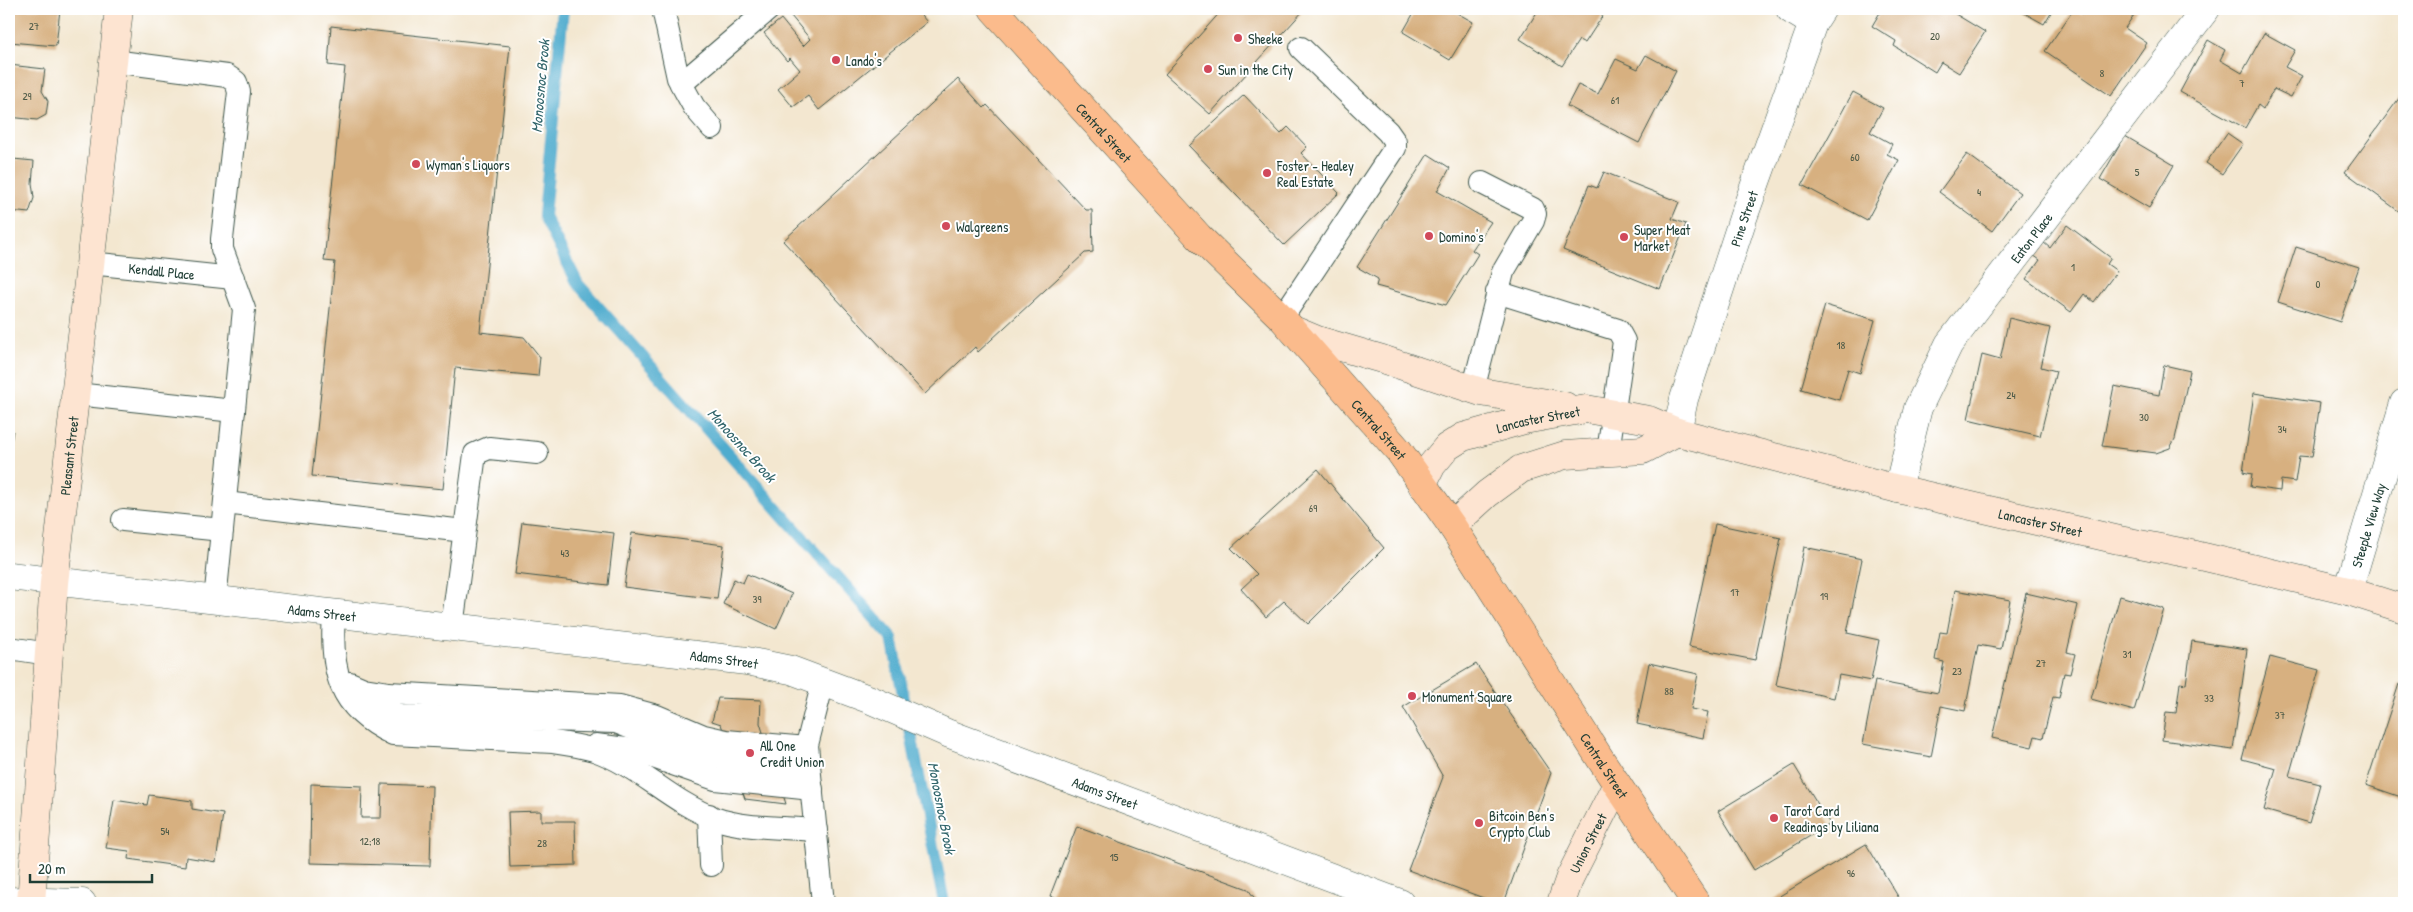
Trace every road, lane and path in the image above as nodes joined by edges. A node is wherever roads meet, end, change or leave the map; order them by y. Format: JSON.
{"nodes":[{"id":1,"x":119,"y":9,"type":"edge"},
{"id":2,"x":663,"y":9,"type":"edge"},
{"id":3,"x":769,"y":9,"type":"edge"},
{"id":4,"x":993,"y":9,"type":"edge"},
{"id":5,"x":1790,"y":9,"type":"edge"},
{"id":6,"x":2206,"y":9,"type":"edge"},
{"id":7,"x":1818,"y":16,"type":"edge"},
{"id":8,"x":1302,"y":48,"type":"dead end"},
{"id":9,"x":113,"y":61,"type":"junction"},
{"id":10,"x":681,"y":84,"type":"junction"},
{"id":11,"x":712,"y":128,"type":"dead end"},
{"id":12,"x":1482,"y":183,"type":"dead end"},
{"id":13,"x":90,"y":263,"type":"junction"},
{"id":14,"x":233,"y":278,"type":"junction"},
{"id":15,"x":1497,"y":292,"type":"junction"},
{"id":16,"x":1288,"y":324,"type":"junction"},
{"id":17,"x":1473,"y":390,"type":"junction"},
{"id":18,"x":76,"y":394,"type":"junction"},
{"id":19,"x":2404,"y":403,"type":"edge"},
{"id":20,"x":1586,"y":409,"type":"junction"},
{"id":21,"x":234,"y":411,"type":"junction"},
{"id":22,"x":1613,"y":414,"type":"junction"},
{"id":23,"x":1677,"y":432,"type":"junction"},
{"id":24,"x":1608,"y":452,"type":"junction"},
{"id":25,"x":537,"y":453,"type":"dead end"},
{"id":26,"x":1422,"y":485,"type":"junction"},
{"id":27,"x":1898,"y":489,"type":"junction"},
{"id":28,"x":225,"y":503,"type":"junction"},
{"id":29,"x":123,"y":520,"type":"dead end"},
{"id":30,"x":1452,"y":526,"type":"junction"},
{"id":31,"x":222,"y":530,"type":"junction"},
{"id":32,"x":464,"y":531,"type":"junction"},
{"id":33,"x":9,"y":576,"type":"edge"},
{"id":34,"x":54,"y":583,"type":"junction"},
{"id":35,"x":2348,"y":591,"type":"junction"},
{"id":36,"x":215,"y":601,"type":"junction"},
{"id":37,"x":2404,"y":609,"type":"edge"},
{"id":38,"x":334,"y":614,"type":"junction"},
{"id":39,"x":452,"y":627,"type":"junction"},
{"id":40,"x":9,"y":648,"type":"edge"},
{"id":41,"x":49,"y":654,"type":"junction"},
{"id":42,"x":334,"y":664,"type":"junction"},
{"id":43,"x":823,"y":682,"type":"junction"},
{"id":44,"x":570,"y":745,"type":"junction"},
{"id":45,"x":809,"y":768,"type":"junction"},
{"id":46,"x":1617,"y":784,"type":"junction"},
{"id":47,"x":709,"y":815,"type":"junction"},
{"id":48,"x":816,"y":830,"type":"junction"},
{"id":49,"x":712,"y":864,"type":"dead end"},
{"id":50,"x":23,"y":902,"type":"edge"},
{"id":51,"x":82,"y":903,"type":"edge"},
{"id":52,"x":823,"y":903,"type":"edge"},
{"id":53,"x":1400,"y":903,"type":"edge"},
{"id":54,"x":1561,"y":903,"type":"edge"},
{"id":55,"x":1696,"y":903,"type":"edge"}],
"edges":[{"from":1,"to":9,"type":"main road","name":"Pleasant Street"},
{"from":2,"to":10,"type":"lane"},
{"from":3,"to":10,"type":"lane"},
{"from":4,"to":16,"type":"main road","name":"Central Street"},
{"from":5,"to":7,"type":"street"},
{"from":6,"to":27,"type":"street","name":"Eaton Place"},
{"from":7,"to":23,"type":"street","name":"Pine Street"},
{"from":8,"to":16,"type":"lane"},
{"from":9,"to":13,"type":"main road","name":"Pleasant Street"},
{"from":9,"to":14,"type":"lane"},
{"from":10,"to":11,"type":"lane"},
{"from":12,"to":15,"type":"lane"},
{"from":13,"to":14,"type":"lane","name":"Kendall Place"},
{"from":13,"to":18,"type":"main road","name":"Pleasant Street"},
{"from":14,"to":21,"type":"lane"},
{"from":15,"to":17,"type":"lane"},
{"from":15,"to":22,"type":"lane"},
{"from":16,"to":17,"type":"main road"},
{"from":16,"to":26,"type":"main road","name":"Central Street"},
{"from":17,"to":20,"type":"main road"},
{"from":18,"to":21,"type":"lane"},
{"from":18,"to":34,"type":"main road","name":"Pleasant Street"},
{"from":19,"to":35,"type":"street","name":"Steeple View Way"},
{"from":20,"to":22,"type":"main road","name":"Lancaster Street"},
{"from":20,"to":26,"type":"main road","name":"Lancaster Street"},
{"from":21,"to":28,"type":"lane"},
{"from":22,"to":23,"type":"main road","name":"Lancaster Street"},
{"from":22,"to":24,"type":"lane"},
{"from":23,"to":24,"type":"main road"},
{"from":23,"to":27,"type":"main road","name":"Lancaster Street"},
{"from":24,"to":30,"type":"main road"},
{"from":25,"to":32,"type":"lane"},
{"from":26,"to":30,"type":"main road","name":"Central Street"},
{"from":27,"to":35,"type":"main road","name":"Lancaster Street"},
{"from":28,"to":31,"type":"lane"},
{"from":28,"to":32,"type":"lane"},
{"from":29,"to":31,"type":"lane"},
{"from":30,"to":46,"type":"main road","name":"Central Street"},
{"from":31,"to":36,"type":"lane"},
{"from":32,"to":39,"type":"lane"},
{"from":33,"to":34,"type":"street","name":"Adams Street"},
{"from":34,"to":36,"type":"street","name":"Adams Street"},
{"from":34,"to":41,"type":"main road","name":"Pleasant Street"},
{"from":35,"to":37,"type":"main road","name":"Lancaster Street"},
{"from":36,"to":38,"type":"street","name":"Adams Street"},
{"from":38,"to":39,"type":"street","name":"Adams Street"},
{"from":38,"to":42,"type":"lane"},
{"from":39,"to":43,"type":"street","name":"Adams Street"},
{"from":40,"to":41,"type":"lane"},
{"from":41,"to":50,"type":"main road","name":"Pleasant Street"},
{"from":42,"to":44,"type":"lane"},
{"from":42,"to":45,"type":"lane"},
{"from":43,"to":45,"type":"lane"},
{"from":43,"to":53,"type":"street","name":"Adams Street"},
{"from":44,"to":45,"type":"lane"},
{"from":44,"to":47,"type":"lane"},
{"from":45,"to":48,"type":"lane"},
{"from":46,"to":54,"type":"main road","name":"Union Street"},
{"from":46,"to":55,"type":"main road","name":"Central Street"},
{"from":47,"to":48,"type":"lane"},
{"from":47,"to":49,"type":"lane"},
{"from":48,"to":52,"type":"lane"},
{"from":50,"to":51,"type":"street"}]}
